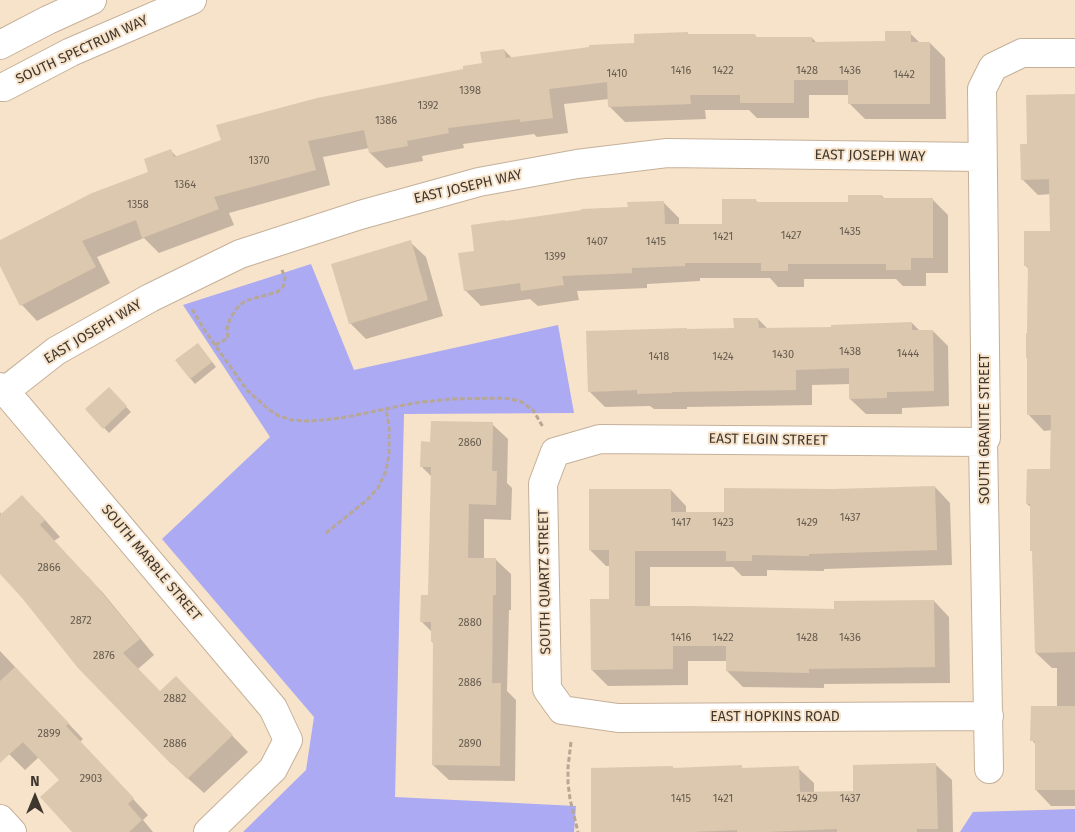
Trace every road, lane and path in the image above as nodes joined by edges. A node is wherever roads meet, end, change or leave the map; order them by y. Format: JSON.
{"nodes":[{"id":1,"x":92,"y":0,"type":"edge"},
{"id":2,"x":192,"y":0,"type":"edge"},
{"id":3,"x":0,"y":45,"type":"edge"},
{"id":4,"x":1075,"y":53,"type":"edge"},
{"id":5,"x":0,"y":87,"type":"edge"},
{"id":6,"x":982,"y":157,"type":"junction"},
{"id":7,"x":282,"y":269,"type":"dead end"},
{"id":8,"x":191,"y":307,"type":"dead end"},
{"id":9,"x":215,"y":345,"type":"junction"},
{"id":10,"x":3,"y":389,"type":"edge"},
{"id":11,"x":386,"y":409,"type":"junction"},
{"id":12,"x":550,"y":441,"type":"junction"},
{"id":13,"x":983,"y":442,"type":"junction"},
{"id":14,"x":326,"y":533,"type":"dead end"},
{"id":15,"x":562,"y":710,"type":"joint"},
{"id":16,"x":989,"y":716,"type":"junction"},
{"id":17,"x":570,"y":745,"type":"dead end"},
{"id":18,"x":990,"y":769,"type":"dead end"},
{"id":19,"x":0,"y":819,"type":"edge"},
{"id":20,"x":12,"y":832,"type":"edge"},
{"id":21,"x":208,"y":832,"type":"edge"},
{"id":22,"x":578,"y":832,"type":"edge"}],
"edges":[{"from":1,"to":3,"type":"street"},
{"from":2,"to":5,"type":"street","name":"SOUTH SPECTRUM WAY"},
{"from":4,"to":6,"type":"street","name":"SOUTH GRANITE STREET"},
{"from":6,"to":10,"type":"street","name":"EAST JOSEPH WAY"},
{"from":6,"to":13,"type":"street","name":"SOUTH GRANITE STREET"},
{"from":7,"to":9,"type":"path"},
{"from":8,"to":9,"type":"path"},
{"from":9,"to":11,"type":"path"},
{"from":10,"to":21,"type":"street","name":"SOUTH MARBLE STREET"},
{"from":11,"to":12,"type":"path"},
{"from":11,"to":14,"type":"path"},
{"from":12,"to":13,"type":"street","name":"EAST ELGIN STREET"},
{"from":12,"to":15,"type":"street","name":"SOUTH QUARTZ STREET"},
{"from":13,"to":16,"type":"street","name":"SOUTH GRANITE STREET"},
{"from":15,"to":16,"type":"street","name":"EAST HOPKINS ROAD"},
{"from":16,"to":18,"type":"street","name":"SOUTH GRANITE STREET"},
{"from":17,"to":22,"type":"path"},
{"from":19,"to":20,"type":"street"}]}
